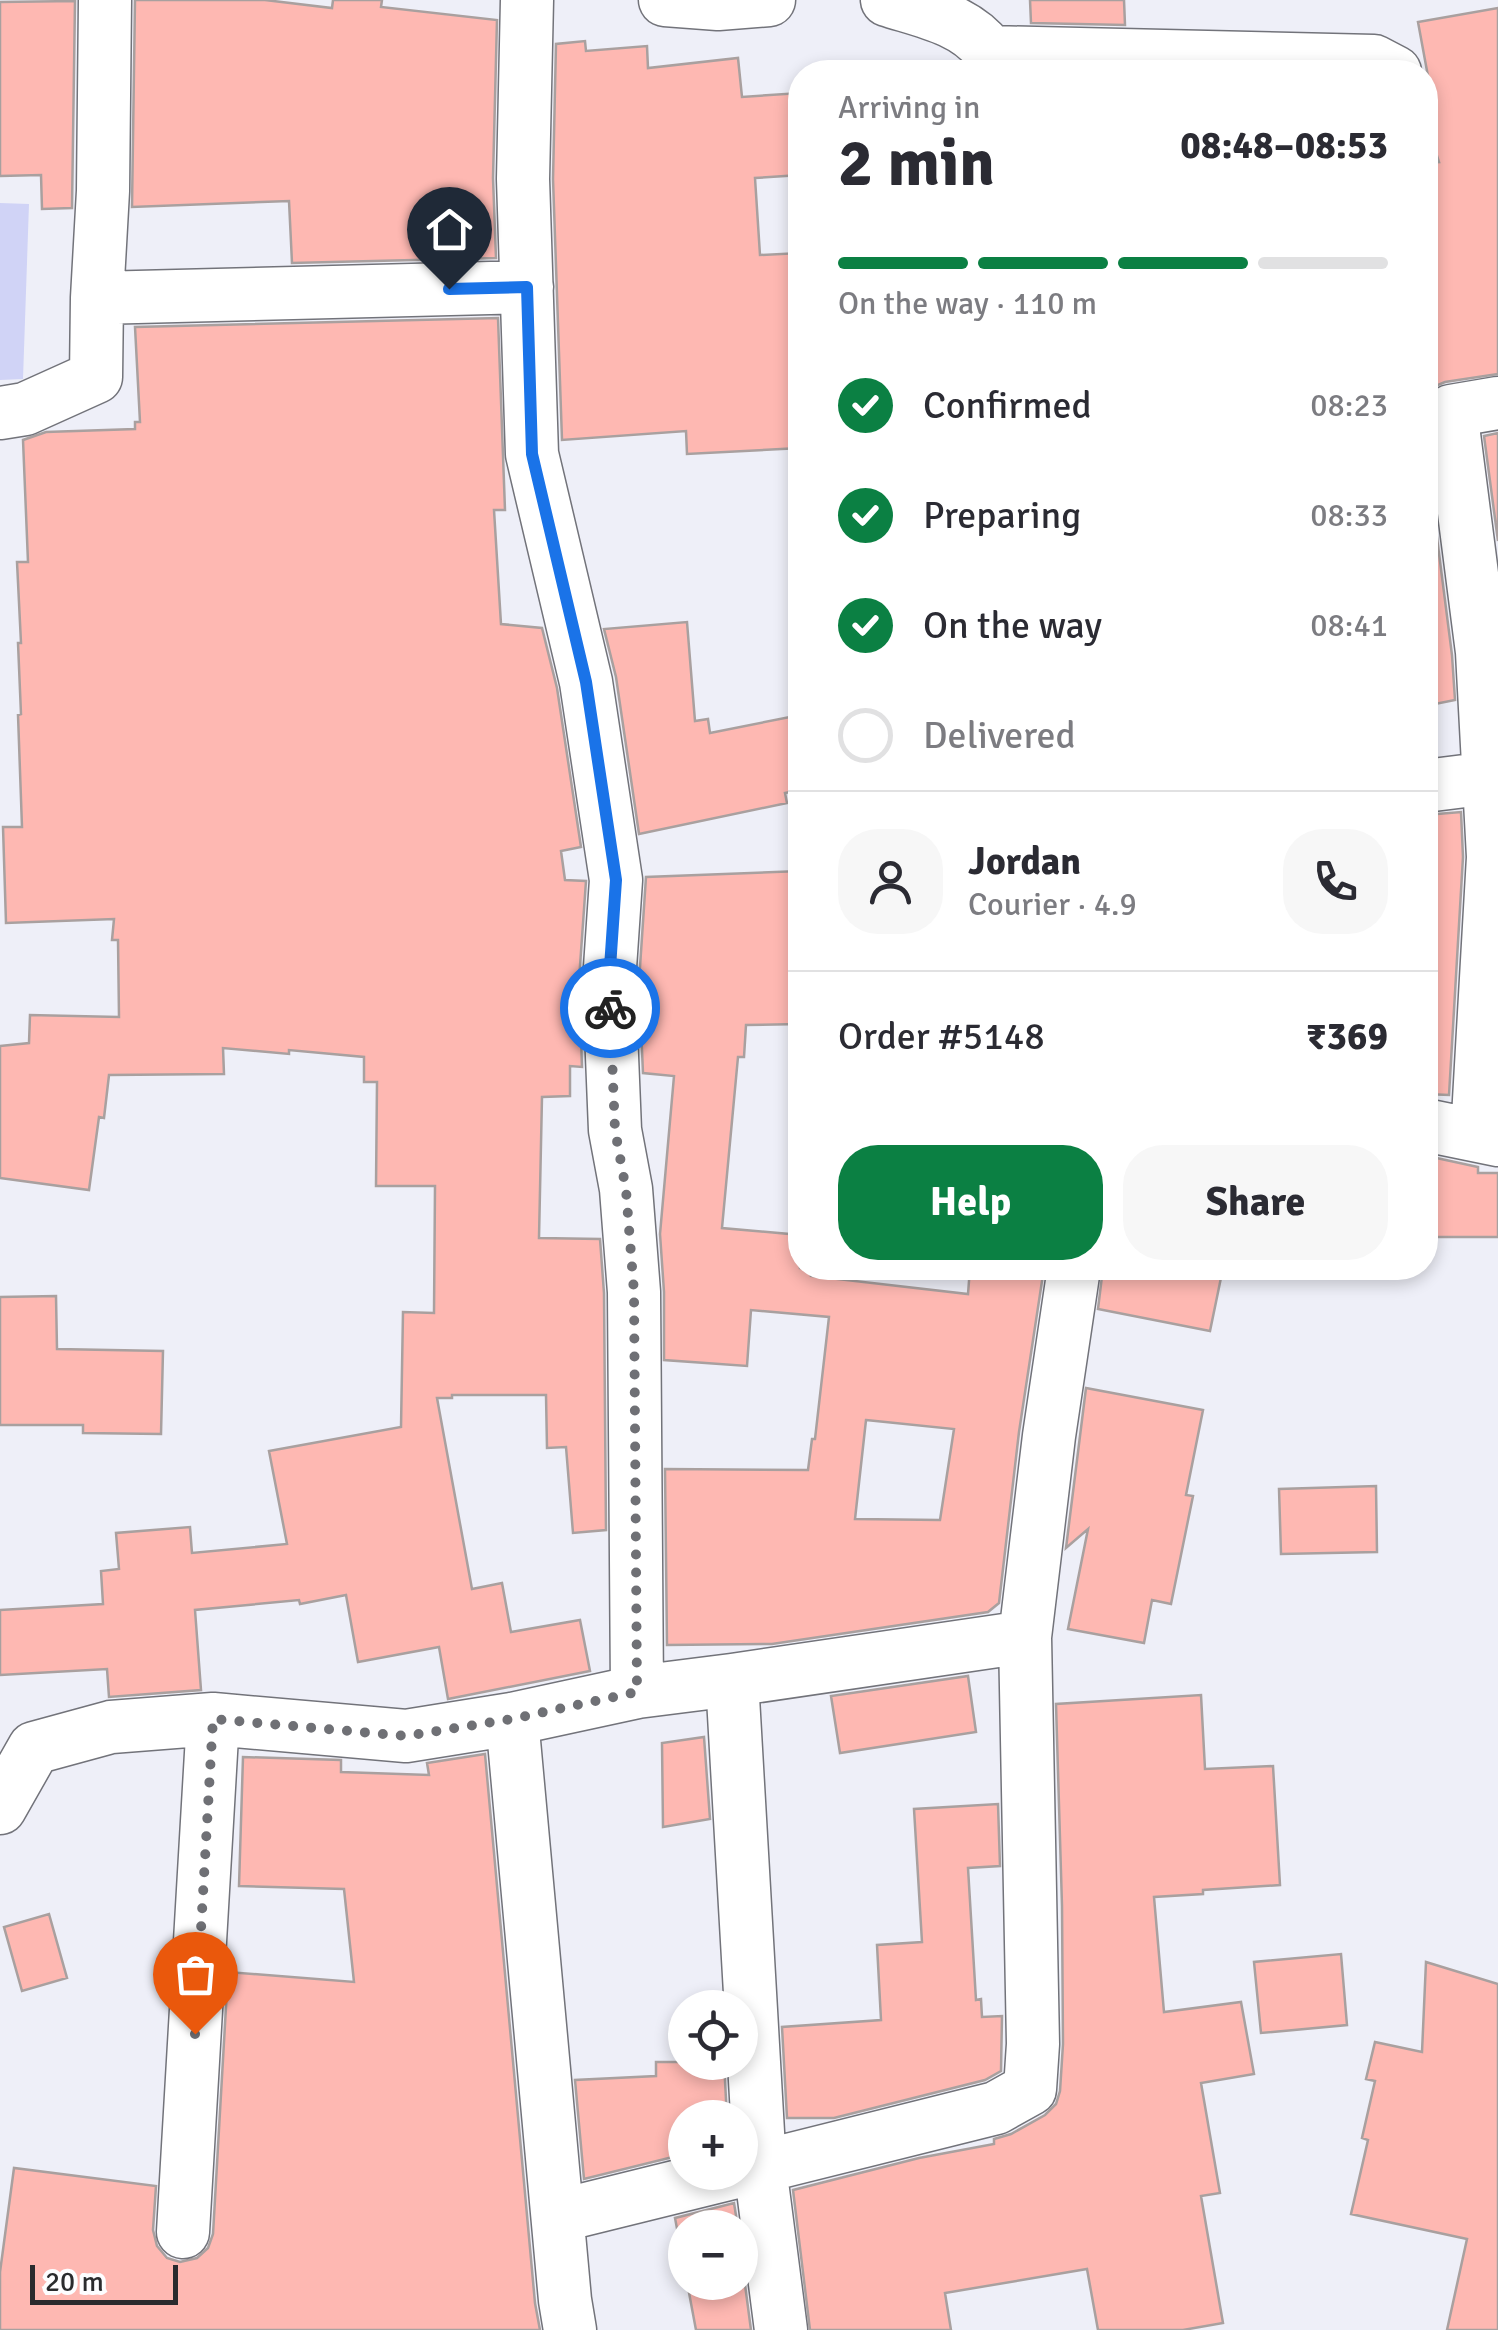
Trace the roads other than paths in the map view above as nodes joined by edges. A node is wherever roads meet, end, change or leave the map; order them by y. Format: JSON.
{"nodes":[{"id":1,"x":105,"y":0,"type":"edge"},
{"id":2,"x":527,"y":0,"type":"edge"},
{"id":3,"x":665,"y":0,"type":"edge"},
{"id":4,"x":769,"y":0,"type":"edge"},
{"id":5,"x":887,"y":0,"type":"edge"},
{"id":6,"x":991,"y":60,"type":"edge"},
{"id":7,"x":527,"y":287,"type":"junction"},
{"id":8,"x":97,"y":298,"type":"junction"},
{"id":9,"x":1498,"y":403,"type":"edge"},
{"id":10,"x":0,"y":413,"type":"edge"},
{"id":11,"x":1489,"y":778,"type":"junction"},
{"id":12,"x":1438,"y":784,"type":"edge"},
{"id":13,"x":1438,"y":1127,"type":"edge"},
{"id":14,"x":1487,"y":1138,"type":"edge"},
{"id":15,"x":1072,"y":1280,"type":"edge"},
{"id":16,"x":1025,"y":1636,"type":"junction"},
{"id":17,"x":732,"y":1680,"type":"junction"},
{"id":18,"x":637,"y":1692,"type":"junction"},
{"id":19,"x":213,"y":1719,"type":"junction"},
{"id":20,"x":512,"y":1719,"type":"junction"},
{"id":21,"x":0,"y":1808,"type":"edge"},
{"id":22,"x":743,"y":2100,"type":"edge"},
{"id":23,"x":758,"y":2167,"type":"edge"},
{"id":24,"x":668,"y":2189,"type":"edge"},
{"id":25,"x":750,"y":2190,"type":"edge"},
{"id":26,"x":558,"y":2216,"type":"junction"},
{"id":27,"x":183,"y":2232,"type":"dead end"},
{"id":28,"x":570,"y":2330,"type":"edge"},
{"id":29,"x":782,"y":2330,"type":"edge"}],
"edges":[{"from":1,"to":8,"type":"street"},
{"from":2,"to":7,"type":"street"},
{"from":3,"to":4,"type":"street"},
{"from":5,"to":6,"type":"street"},
{"from":7,"to":8,"type":"street"},
{"from":7,"to":18,"type":"street"},
{"from":8,"to":10,"type":"street"},
{"from":9,"to":11,"type":"street"},
{"from":11,"to":12,"type":"street"},
{"from":11,"to":14,"type":"street"},
{"from":13,"to":14,"type":"street"},
{"from":15,"to":16,"type":"street"},
{"from":16,"to":17,"type":"street"},
{"from":16,"to":23,"type":"street"},
{"from":17,"to":18,"type":"street"},
{"from":17,"to":22,"type":"street"},
{"from":18,"to":20,"type":"street"},
{"from":19,"to":20,"type":"street"},
{"from":19,"to":21,"type":"street"},
{"from":19,"to":27,"type":"street"},
{"from":20,"to":26,"type":"street"},
{"from":24,"to":26,"type":"street"},
{"from":25,"to":29,"type":"street"},
{"from":26,"to":28,"type":"street"}]}
